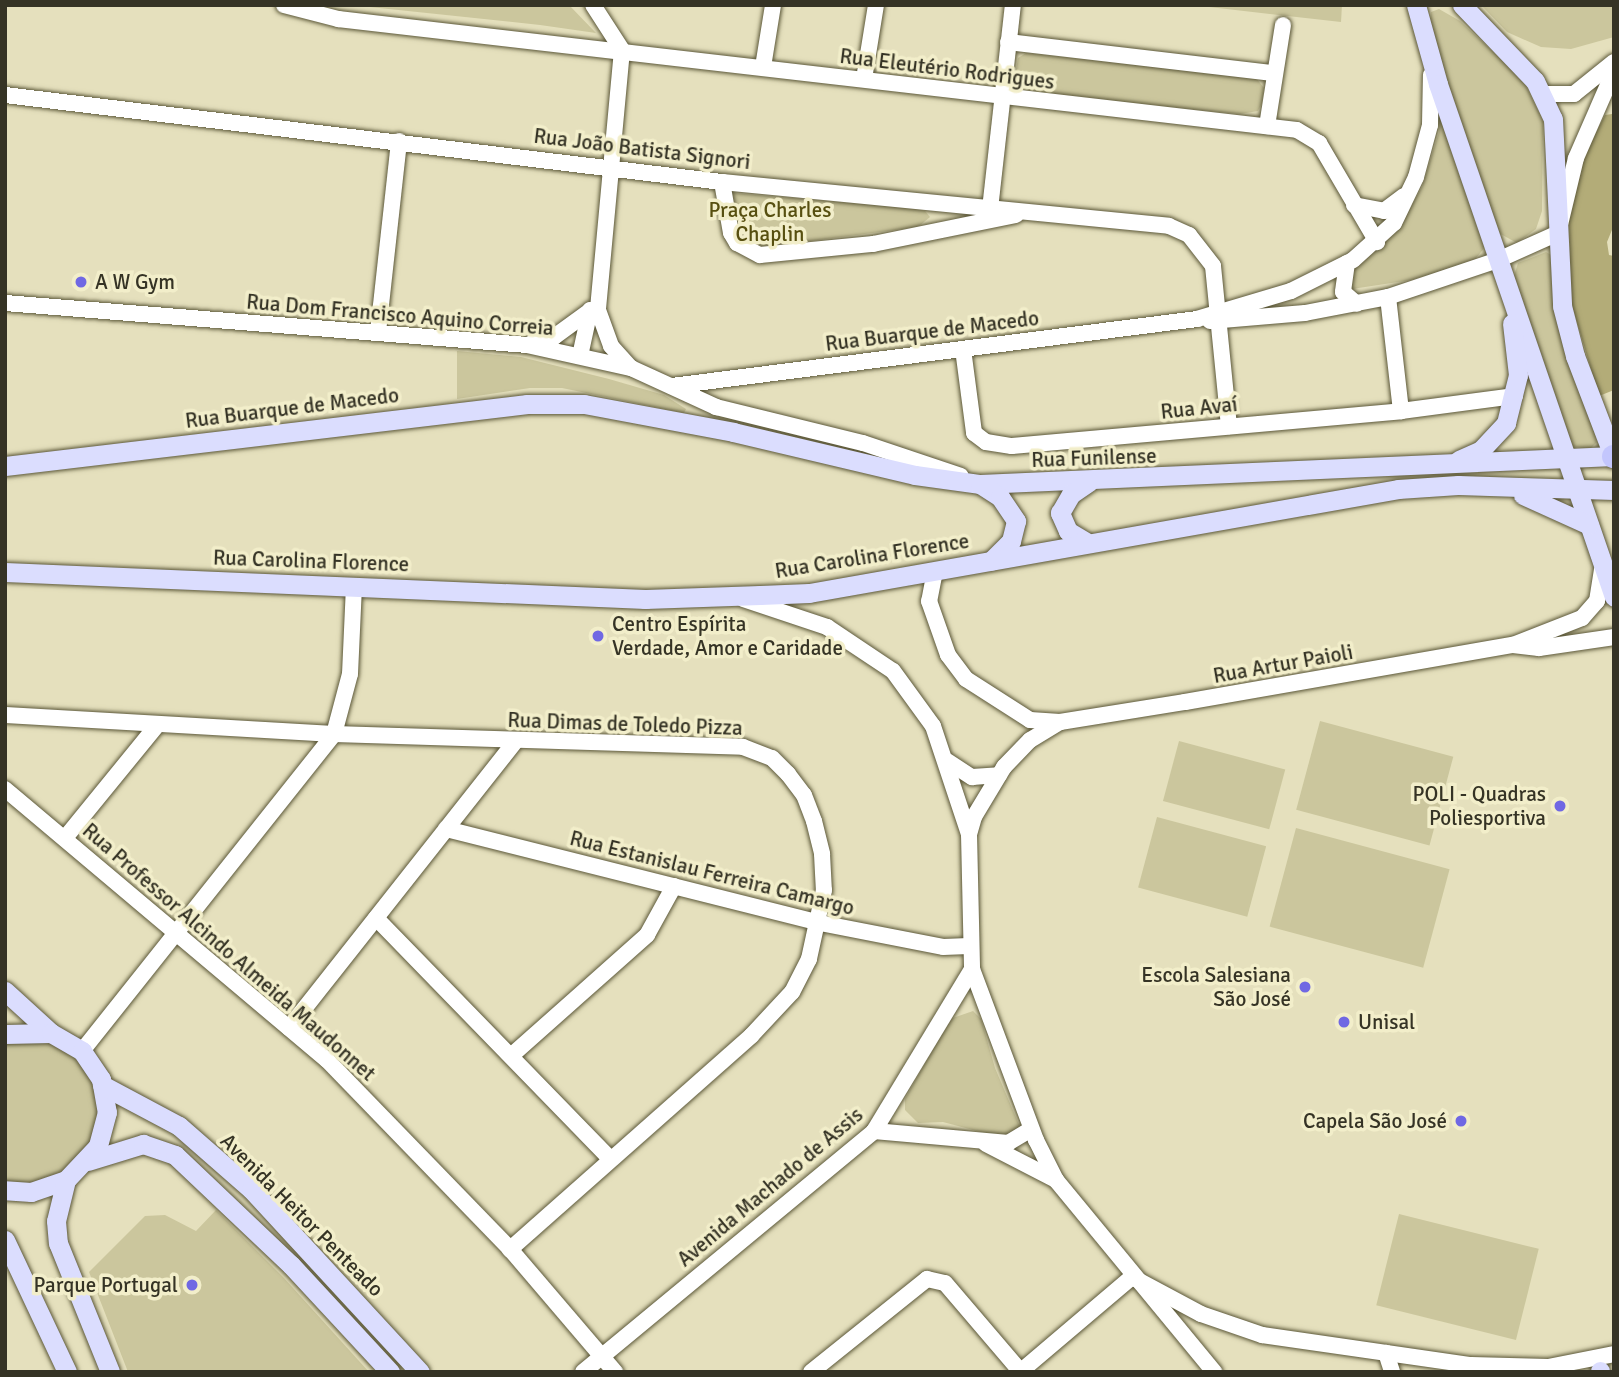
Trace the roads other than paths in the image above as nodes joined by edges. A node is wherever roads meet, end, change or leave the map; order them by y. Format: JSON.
{"nodes":[{"id":1,"x":284,"y":5,"type":"edge"},
{"id":2,"x":593,"y":5,"type":"edge"},
{"id":3,"x":773,"y":5,"type":"edge"},
{"id":4,"x":876,"y":5,"type":"edge"},
{"id":5,"x":1013,"y":5,"type":"edge"},
{"id":6,"x":1416,"y":5,"type":"edge"},
{"id":7,"x":1430,"y":5,"type":"edge"},
{"id":8,"x":1450,"y":5,"type":"edge"},
{"id":9,"x":1462,"y":5,"type":"edge"},
{"id":10,"x":1283,"y":25,"type":"dead end"},
{"id":11,"x":1421,"y":26,"type":"junction"},
{"id":12,"x":1480,"y":26,"type":"junction"},
{"id":13,"x":1008,"y":42,"type":"junction"},
{"id":14,"x":622,"y":50,"type":"junction"},
{"id":15,"x":1428,"y":50,"type":"junction"},
{"id":16,"x":1614,"y":62,"type":"edge"},
{"id":17,"x":763,"y":67,"type":"junction"},
{"id":18,"x":1614,"y":71,"type":"edge"},
{"id":19,"x":1273,"y":72,"type":"junction"},
{"id":20,"x":864,"y":79,"type":"junction"},
{"id":21,"x":5,"y":94,"type":"edge"},
{"id":22,"x":1542,"y":94,"type":"junction"},
{"id":23,"x":1001,"y":98,"type":"junction"},
{"id":24,"x":1266,"y":126,"type":"junction"},
{"id":25,"x":399,"y":141,"type":"junction"},
{"id":26,"x":610,"y":166,"type":"junction"},
{"id":27,"x":1416,"y":177,"type":"junction"},
{"id":28,"x":722,"y":182,"type":"junction"},
{"id":29,"x":938,"y":203,"type":"junction"},
{"id":30,"x":1354,"y":205,"type":"junction"},
{"id":31,"x":989,"y":215,"type":"junction"},
{"id":32,"x":939,"y":232,"type":"junction"},
{"id":33,"x":1558,"y":233,"type":"junction"},
{"id":34,"x":1377,"y":242,"type":"junction"},
{"id":35,"x":1498,"y":260,"type":"junction"},
{"id":36,"x":1347,"y":262,"type":"junction"},
{"id":37,"x":1506,"y":281,"type":"junction"},
{"id":38,"x":597,"y":289,"type":"junction"},
{"id":39,"x":1388,"y":297,"type":"junction"},
{"id":40,"x":5,"y":303,"type":"edge"},
{"id":41,"x":1357,"y":304,"type":"junction"},
{"id":42,"x":590,"y":310,"type":"junction"},
{"id":43,"x":1219,"y":316,"type":"junction"},
{"id":44,"x":378,"y":332,"type":"junction"},
{"id":45,"x":527,"y":345,"type":"junction"},
{"id":46,"x":963,"y":349,"type":"junction"},
{"id":47,"x":580,"y":355,"type":"junction"},
{"id":48,"x":631,"y":368,"type":"junction"},
{"id":49,"x":672,"y":386,"type":"junction"},
{"id":50,"x":1515,"y":396,"type":"junction"},
{"id":51,"x":584,"y":404,"type":"joint"},
{"id":52,"x":1401,"y":411,"type":"junction"},
{"id":53,"x":1228,"y":426,"type":"junction"},
{"id":54,"x":1614,"y":457,"type":"edge"},
{"id":55,"x":1566,"y":458,"type":"junction"},
{"id":56,"x":1441,"y":465,"type":"junction"},
{"id":57,"x":5,"y":466,"type":"edge"},
{"id":58,"x":1090,"y":482,"type":"junction"},
{"id":59,"x":980,"y":484,"type":"junction"},
{"id":60,"x":1502,"y":488,"type":"junction"},
{"id":61,"x":1614,"y":490,"type":"edge"},
{"id":62,"x":1579,"y":491,"type":"junction"},
{"id":63,"x":1589,"y":525,"type":"junction"},
{"id":64,"x":1086,"y":542,"type":"junction"},
{"id":65,"x":990,"y":561,"type":"junction"},
{"id":66,"x":1602,"y":563,"type":"junction"},
{"id":67,"x":934,"y":571,"type":"junction"},
{"id":68,"x":5,"y":572,"type":"edge"},
{"id":69,"x":354,"y":586,"type":"junction"},
{"id":70,"x":734,"y":596,"type":"junction"},
{"id":71,"x":1614,"y":597,"type":"edge"},
{"id":72,"x":1614,"y":637,"type":"edge"},
{"id":73,"x":1513,"y":645,"type":"junction"},
{"id":74,"x":5,"y":715,"type":"edge"},
{"id":75,"x":1019,"y":716,"type":"junction"},
{"id":76,"x":1060,"y":722,"type":"junction"},
{"id":77,"x":157,"y":725,"type":"junction"},
{"id":78,"x":334,"y":734,"type":"junction"},
{"id":79,"x":1030,"y":740,"type":"junction"},
{"id":80,"x":516,"y":741,"type":"junction"},
{"id":81,"x":947,"y":761,"type":"junction"},
{"id":82,"x":999,"y":775,"type":"junction"},
{"id":83,"x":5,"y":789,"type":"edge"},
{"id":84,"x":446,"y":829,"type":"junction"},
{"id":85,"x":969,"y":834,"type":"junction"},
{"id":86,"x":65,"y":838,"type":"junction"},
{"id":87,"x":674,"y":886,"type":"junction"},
{"id":88,"x":376,"y":918,"type":"junction"},
{"id":89,"x":820,"y":923,"type":"junction"},
{"id":90,"x":179,"y":935,"type":"junction"},
{"id":91,"x":970,"y":946,"type":"junction"},
{"id":92,"x":972,"y":969,"type":"junction"},
{"id":93,"x":5,"y":990,"type":"edge"},
{"id":94,"x":289,"y":1028,"type":"junction"},
{"id":95,"x":51,"y":1033,"type":"junction"},
{"id":96,"x":5,"y":1034,"type":"edge"},
{"id":97,"x":82,"y":1051,"type":"junction"},
{"id":98,"x":512,"y":1055,"type":"junction"},
{"id":99,"x":103,"y":1085,"type":"junction"},
{"id":100,"x":1031,"y":1129,"type":"junction"},
{"id":101,"x":874,"y":1131,"type":"junction"},
{"id":102,"x":981,"y":1141,"type":"junction"},
{"id":103,"x":610,"y":1159,"type":"junction"},
{"id":104,"x":89,"y":1161,"type":"junction"},
{"id":105,"x":66,"y":1181,"type":"junction"},
{"id":106,"x":1056,"y":1181,"type":"junction"},
{"id":107,"x":5,"y":1190,"type":"edge"},
{"id":108,"x":5,"y":1240,"type":"edge"},
{"id":109,"x":510,"y":1249,"type":"junction"},
{"id":110,"x":1132,"y":1277,"type":"junction"},
{"id":111,"x":1386,"y":1353,"type":"junction"},
{"id":112,"x":1614,"y":1354,"type":"edge"},
{"id":113,"x":601,"y":1356,"type":"junction"},
{"id":114,"x":1469,"y":1368,"type":"edge"},
{"id":115,"x":1597,"y":1369,"type":"edge"},
{"id":116,"x":66,"y":1372,"type":"edge"},
{"id":117,"x":110,"y":1372,"type":"edge"},
{"id":118,"x":390,"y":1372,"type":"edge"},
{"id":119,"x":420,"y":1372,"type":"edge"},
{"id":120,"x":583,"y":1372,"type":"edge"},
{"id":121,"x":615,"y":1372,"type":"edge"},
{"id":122,"x":811,"y":1372,"type":"edge"},
{"id":123,"x":1020,"y":1372,"type":"edge"},
{"id":124,"x":1214,"y":1372,"type":"edge"},
{"id":125,"x":1392,"y":1372,"type":"edge"}],
"edges":[{"from":1,"to":14,"type":"street","name":"Rua Eleutério Rodrigues"},
{"from":2,"to":14,"type":"street"},
{"from":3,"to":17,"type":"street"},
{"from":4,"to":20,"type":"street"},
{"from":5,"to":13,"type":"street"},
{"from":6,"to":11,"type":"main road"},
{"from":7,"to":11,"type":"main road"},
{"from":8,"to":12,"type":"main road"},
{"from":9,"to":12,"type":"main road"},
{"from":10,"to":19,"type":"street"},
{"from":11,"to":15,"type":"main road"},
{"from":12,"to":22,"type":"main road"},
{"from":13,"to":19,"type":"street"},
{"from":13,"to":23,"type":"street"},
{"from":14,"to":17,"type":"street","name":"Rua Eleutério Rodrigues"},
{"from":14,"to":26,"type":"street"},
{"from":15,"to":27,"type":"street","name":"Rua Buarque de Macedo"},
{"from":15,"to":35,"type":"main road"},
{"from":16,"to":22,"type":"street"},
{"from":17,"to":20,"type":"street","name":"Rua Eleutério Rodrigues"},
{"from":18,"to":33,"type":"street"},
{"from":19,"to":24,"type":"street"},
{"from":20,"to":23,"type":"street","name":"Rua Eleutério Rodrigues"},
{"from":21,"to":25,"type":"street","name":"Rua João Batista Signori"},
{"from":22,"to":33,"type":"main road"},
{"from":23,"to":24,"type":"street","name":"Rua Eleutério Rodrigues"},
{"from":23,"to":31,"type":"street"},
{"from":24,"to":30,"type":"street","name":"Rua Eleutério Rodrigues"},
{"from":25,"to":26,"type":"street","name":"Rua João Batista Signori"},
{"from":25,"to":44,"type":"street"},
{"from":26,"to":28,"type":"street","name":"Rua João Batista Signori"},
{"from":26,"to":38,"type":"street"},
{"from":27,"to":30,"type":"street"},
{"from":27,"to":34,"type":"street","name":"Rua Buarque de Macedo"},
{"from":28,"to":29,"type":"street","name":"Rua João Batista Signori"},
{"from":28,"to":32,"type":"street"},
{"from":29,"to":31,"type":"street","name":"Rua João Batista Signori"},
{"from":29,"to":32,"type":"street"},
{"from":30,"to":34,"type":"street","name":"Rua Eleutério Rodrigues"},
{"from":31,"to":32,"type":"street"},
{"from":31,"to":43,"type":"street","name":"Rua João Batista Signori"},
{"from":33,"to":35,"type":"street","name":"Rua Buarque de Macedo"},
{"from":33,"to":54,"type":"main road"},
{"from":34,"to":36,"type":"street","name":"Rua Buarque de Macedo"},
{"from":35,"to":37,"type":"main road"},
{"from":35,"to":39,"type":"street","name":"Rua Buarque de Macedo"},
{"from":36,"to":41,"type":"street"},
{"from":36,"to":43,"type":"street","name":"Rua Buarque de Macedo"},
{"from":37,"to":50,"type":"main road"},
{"from":37,"to":55,"type":"main road"},
{"from":38,"to":42,"type":"street"},
{"from":38,"to":48,"type":"street"},
{"from":39,"to":41,"type":"street","name":"Rua Buarque de Macedo"},
{"from":39,"to":52,"type":"street"},
{"from":40,"to":44,"type":"street","name":"Rua Dom Francisco Aquino Correia"},
{"from":41,"to":43,"type":"street","name":"Rua Buarque de Macedo"},
{"from":42,"to":45,"type":"street"},
{"from":42,"to":47,"type":"street"},
{"from":43,"to":46,"type":"street","name":"Rua Buarque de Macedo"},
{"from":43,"to":53,"type":"street","name":"Rua João Batista Signori"},
{"from":44,"to":45,"type":"street","name":"Rua Dom Francisco Aquino Correia"},
{"from":45,"to":47,"type":"street","name":"Rua Dom Francisco Aquino Correia"},
{"from":46,"to":49,"type":"street","name":"Rua Buarque de Macedo"},
{"from":46,"to":53,"type":"street","name":"Rua Avaí"},
{"from":47,"to":48,"type":"street","name":"Rua Dom Francisco Aquino Correia"},
{"from":48,"to":49,"type":"street","name":"Rua Dom Francisco Aquino Correia"},
{"from":49,"to":59,"type":"street","name":"Rua Dom Francisco Aquino Correia"},
{"from":50,"to":52,"type":"street","name":"Rua Avaí"},
{"from":50,"to":56,"type":"main road"},
{"from":51,"to":57,"type":"main road","name":"Rua Buarque de Macedo"},
{"from":51,"to":59,"type":"main road","name":"Rua Funilense"},
{"from":52,"to":53,"type":"street","name":"Rua Avaí"},
{"from":54,"to":55,"type":"main road","name":"Rua Funilense"},
{"from":55,"to":56,"type":"main road","name":"Rua Funilense"},
{"from":55,"to":62,"type":"main road"},
{"from":56,"to":58,"type":"main road","name":"Rua Funilense"},
{"from":58,"to":59,"type":"main road","name":"Rua Funilense"},
{"from":58,"to":64,"type":"main road"},
{"from":59,"to":65,"type":"main road"},
{"from":60,"to":62,"type":"main road","name":"Rua Carolina Florence"},
{"from":60,"to":63,"type":"main road"},
{"from":60,"to":64,"type":"main road","name":"Rua Carolina Florence"},
{"from":61,"to":62,"type":"main road","name":"Rua Carolina Florence"},
{"from":62,"to":63,"type":"main road"},
{"from":63,"to":66,"type":"main road"},
{"from":64,"to":65,"type":"main road","name":"Rua Carolina Florence"},
{"from":65,"to":67,"type":"main road","name":"Rua Carolina Florence"},
{"from":66,"to":71,"type":"main road"},
{"from":66,"to":73,"type":"street","name":"Rua Artur Paioli"},
{"from":67,"to":70,"type":"main road","name":"Rua Carolina Florence"},
{"from":67,"to":75,"type":"street"},
{"from":68,"to":69,"type":"main road","name":"Rua Carolina Florence"},
{"from":69,"to":70,"type":"main road","name":"Rua Carolina Florence"},
{"from":69,"to":78,"type":"street"},
{"from":70,"to":81,"type":"street"},
{"from":72,"to":73,"type":"street","name":"Rua Artur Paioli"},
{"from":73,"to":76,"type":"street","name":"Rua Artur Paioli"},
{"from":74,"to":77,"type":"street","name":"Rua Dimas de Toledo Pizza"},
{"from":75,"to":76,"type":"street"},
{"from":75,"to":79,"type":"street"},
{"from":76,"to":79,"type":"street"},
{"from":77,"to":78,"type":"street","name":"Rua Dimas de Toledo Pizza"},
{"from":77,"to":86,"type":"street"},
{"from":78,"to":80,"type":"street","name":"Rua Dimas de Toledo Pizza"},
{"from":78,"to":90,"type":"street"},
{"from":79,"to":82,"type":"street"},
{"from":80,"to":84,"type":"street"},
{"from":80,"to":89,"type":"street","name":"Rua Dimas de Toledo Pizza"},
{"from":81,"to":82,"type":"street"},
{"from":81,"to":85,"type":"street"},
{"from":82,"to":85,"type":"street"},
{"from":83,"to":86,"type":"street","name":"Rua Professor Alcindo Almeida Maudonnet"},
{"from":84,"to":87,"type":"street","name":"Rua Estanislau Ferreira Camargo"},
{"from":84,"to":88,"type":"street"},
{"from":85,"to":91,"type":"street"},
{"from":86,"to":90,"type":"street","name":"Rua Professor Alcindo Almeida Maudonnet"},
{"from":87,"to":89,"type":"street","name":"Rua Estanislau Ferreira Camargo"},
{"from":87,"to":98,"type":"street"},
{"from":88,"to":94,"type":"street"},
{"from":88,"to":98,"type":"street"},
{"from":89,"to":91,"type":"street","name":"Rua Estanislau Ferreira Camargo"},
{"from":89,"to":103,"type":"street","name":"Rua Dimas de Toledo Pizza"},
{"from":90,"to":94,"type":"street","name":"Rua Professor Alcindo Almeida Maudonnet"},
{"from":90,"to":97,"type":"street"},
{"from":91,"to":92,"type":"street"},
{"from":92,"to":100,"type":"street"},
{"from":92,"to":101,"type":"street","name":"Avenida Machado de Assis"},
{"from":93,"to":95,"type":"main road"},
{"from":94,"to":109,"type":"street","name":"Rua Professor Alcindo Almeida Maudonnet"},
{"from":95,"to":96,"type":"main road"},
{"from":95,"to":97,"type":"main road"},
{"from":97,"to":99,"type":"main road"},
{"from":98,"to":103,"type":"street"},
{"from":99,"to":104,"type":"main road"},
{"from":99,"to":119,"type":"main road","name":"Avenida Heitor Penteado"},
{"from":100,"to":102,"type":"street"},
{"from":100,"to":106,"type":"street"},
{"from":101,"to":102,"type":"street"},
{"from":101,"to":113,"type":"street","name":"Avenida Machado de Assis"},
{"from":102,"to":106,"type":"street"},
{"from":103,"to":109,"type":"street","name":"Rua Dimas de Toledo Pizza"},
{"from":104,"to":105,"type":"main road"},
{"from":104,"to":118,"type":"main road","name":"Avenida Heitor Penteado"},
{"from":105,"to":107,"type":"main road"},
{"from":105,"to":117,"type":"main road"},
{"from":106,"to":110,"type":"street"},
{"from":108,"to":116,"type":"main road"},
{"from":109,"to":113,"type":"street","name":"Rua Professor Alcindo Almeida Maudonnet"},
{"from":110,"to":111,"type":"street"},
{"from":110,"to":123,"type":"street"},
{"from":110,"to":124,"type":"street"},
{"from":111,"to":114,"type":"street"},
{"from":111,"to":125,"type":"street"},
{"from":112,"to":115,"type":"street"},
{"from":113,"to":120,"type":"street","name":"Avenida Machado de Assis"},
{"from":113,"to":121,"type":"street","name":"Rua Professor Alcindo Almeida Maudonnet"},
{"from":114,"to":115,"type":"street"},
{"from":122,"to":123,"type":"street"}]}
